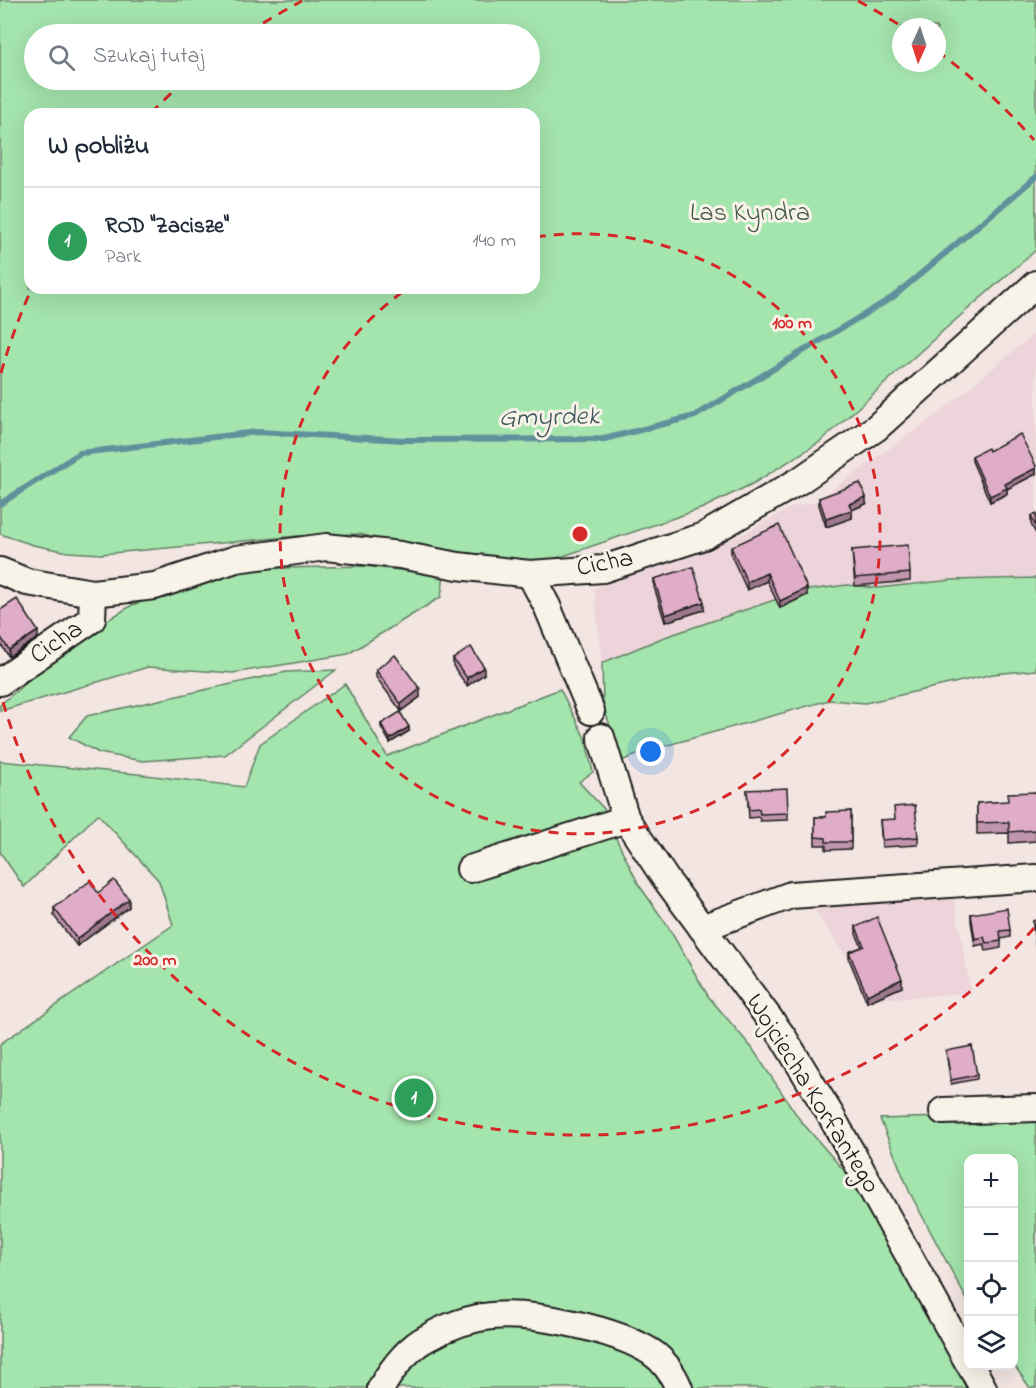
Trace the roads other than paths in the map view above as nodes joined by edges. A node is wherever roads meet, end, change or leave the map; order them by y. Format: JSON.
{"nodes":[{"id":1,"x":1036,"y":284,"type":"edge"},
{"id":2,"x":0,"y":571,"type":"edge"},
{"id":3,"x":530,"y":574,"type":"junction"},
{"id":4,"x":93,"y":592,"type":"junction"},
{"id":5,"x":0,"y":682,"type":"edge"},
{"id":6,"x":591,"y":711,"type":"dead end"},
{"id":7,"x":601,"y":737,"type":"dead end"},
{"id":8,"x":627,"y":819,"type":"junction"},
{"id":9,"x":470,"y":869,"type":"dead end"},
{"id":10,"x":1036,"y":878,"type":"edge"},
{"id":11,"x":702,"y":928,"type":"junction"},
{"id":12,"x":1036,"y":1108,"type":"edge"},
{"id":13,"x":943,"y":1111,"type":"dead end"},
{"id":14,"x":964,"y":1353,"type":"edge"},
{"id":15,"x":973,"y":1370,"type":"edge"},
{"id":16,"x":381,"y":1388,"type":"edge"},
{"id":17,"x":679,"y":1388,"type":"edge"},
{"id":18,"x":983,"y":1388,"type":"edge"}],
"edges":[{"from":1,"to":3,"type":"street","name":"Cicha"},
{"from":2,"to":4,"type":"street","name":"Cicha"},
{"from":3,"to":4,"type":"street","name":"Cicha"},
{"from":3,"to":6,"type":"street"},
{"from":4,"to":5,"type":"street","name":"Cicha"},
{"from":7,"to":8,"type":"street","name":"Wojciecha Korfantego"},
{"from":8,"to":9,"type":"street"},
{"from":8,"to":11,"type":"street","name":"Wojciecha Korfantego"},
{"from":10,"to":11,"type":"street"},
{"from":11,"to":14,"type":"street","name":"Wojciecha Korfantego"},
{"from":12,"to":13,"type":"street"},
{"from":15,"to":18,"type":"street","name":"Wojciecha Korfantego"},
{"from":16,"to":17,"type":"street"}]}
